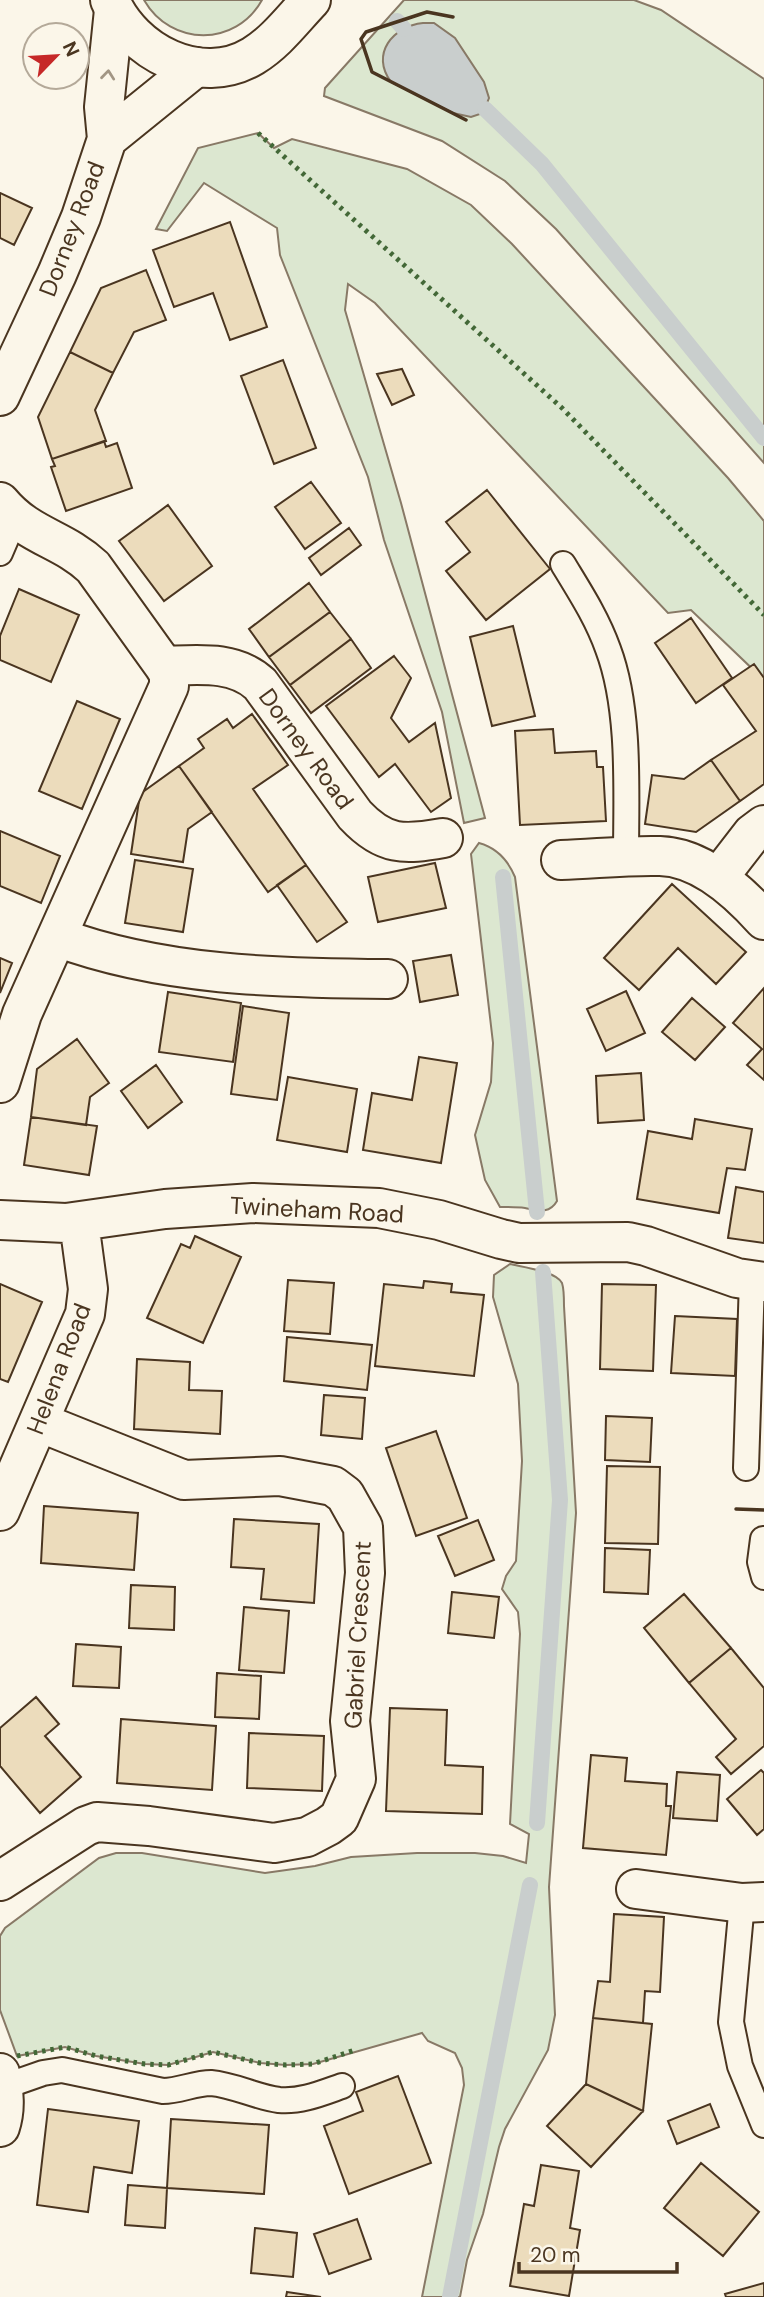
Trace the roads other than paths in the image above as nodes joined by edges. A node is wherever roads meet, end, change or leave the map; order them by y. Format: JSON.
{"nodes":[{"id":1,"x":112,"y":5,"type":"edge"},
{"id":2,"x":301,"y":7,"type":"edge"},
{"id":3,"x":196,"y":67,"type":"junction"},
{"id":4,"x":107,"y":139,"type":"junction"},
{"id":5,"x":0,"y":396,"type":"edge"},
{"id":6,"x":8,"y":510,"type":"edge"},
{"id":7,"x":0,"y":553,"type":"edge"},
{"id":8,"x":562,"y":564,"type":"dead end"},
{"id":9,"x":164,"y":666,"type":"junction"},
{"id":10,"x":764,"y":825,"type":"edge"},
{"id":11,"x":443,"y":838,"type":"dead end"},
{"id":12,"x":626,"y":858,"type":"junction"},
{"id":13,"x":561,"y":860,"type":"dead end"},
{"id":14,"x":718,"y":878,"type":"junction"},
{"id":15,"x":764,"y":920,"type":"edge"},
{"id":16,"x":57,"y":937,"type":"junction"},
{"id":17,"x":388,"y":979,"type":"dead end"},
{"id":18,"x":0,"y":1083,"type":"edge"},
{"id":19,"x":0,"y":1220,"type":"edge"},
{"id":20,"x":79,"y":1222,"type":"junction"},
{"id":21,"x":758,"y":1281,"type":"edge"},
{"id":22,"x":39,"y":1422,"type":"junction"},
{"id":23,"x":746,"y":1468,"type":"dead end"},
{"id":24,"x":0,"y":1511,"type":"edge"},
{"id":25,"x":763,"y":1539,"type":"edge"},
{"id":26,"x":764,"y":1577,"type":"edge"},
{"id":27,"x":0,"y":1881,"type":"edge"},
{"id":28,"x":636,"y":1889,"type":"dead end"},
{"id":29,"x":753,"y":1903,"type":"edge"},
{"id":30,"x":2,"y":2080,"type":"edge"},
{"id":31,"x":342,"y":2086,"type":"dead end"},
{"id":32,"x":764,"y":2125,"type":"edge"},
{"id":33,"x":0,"y":2127,"type":"edge"}],
"edges":[{"from":1,"to":3,"type":"street"},
{"from":4,"to":1,"type":"street","name":"Dorney Road","one_way":true},
{"from":2,"to":3,"type":"street"},
{"from":3,"to":4,"type":"street","name":"Dorney Road"},
{"from":4,"to":5,"type":"street","name":"Dorney Road"},
{"from":6,"to":7,"type":"lane"},
{"from":6,"to":9,"type":"street"},
{"from":8,"to":12,"type":"lane"},
{"from":9,"to":11,"type":"street","name":"Dorney Road"},
{"from":9,"to":16,"type":"street"},
{"from":10,"to":14,"type":"street"},
{"from":12,"to":13,"type":"street"},
{"from":12,"to":14,"type":"street"},
{"from":14,"to":15,"type":"street"},
{"from":16,"to":17,"type":"street"},
{"from":16,"to":18,"type":"street"},
{"from":19,"to":20,"type":"street","name":"Twineham Road"},
{"from":20,"to":21,"type":"street","name":"Twineham Road"},
{"from":20,"to":22,"type":"street","name":"Helena Road"},
{"from":21,"to":23,"type":"lane","name":"Twineham Road"},
{"from":22,"to":24,"type":"street","name":"Helena Road"},
{"from":22,"to":27,"type":"street","name":"Gabriel Crescent"},
{"from":25,"to":26,"type":"lane"},
{"from":28,"to":29,"type":"street"},
{"from":29,"to":32,"type":"lane"},
{"from":30,"to":31,"type":"lane"},
{"from":30,"to":33,"type":"street"}]}
